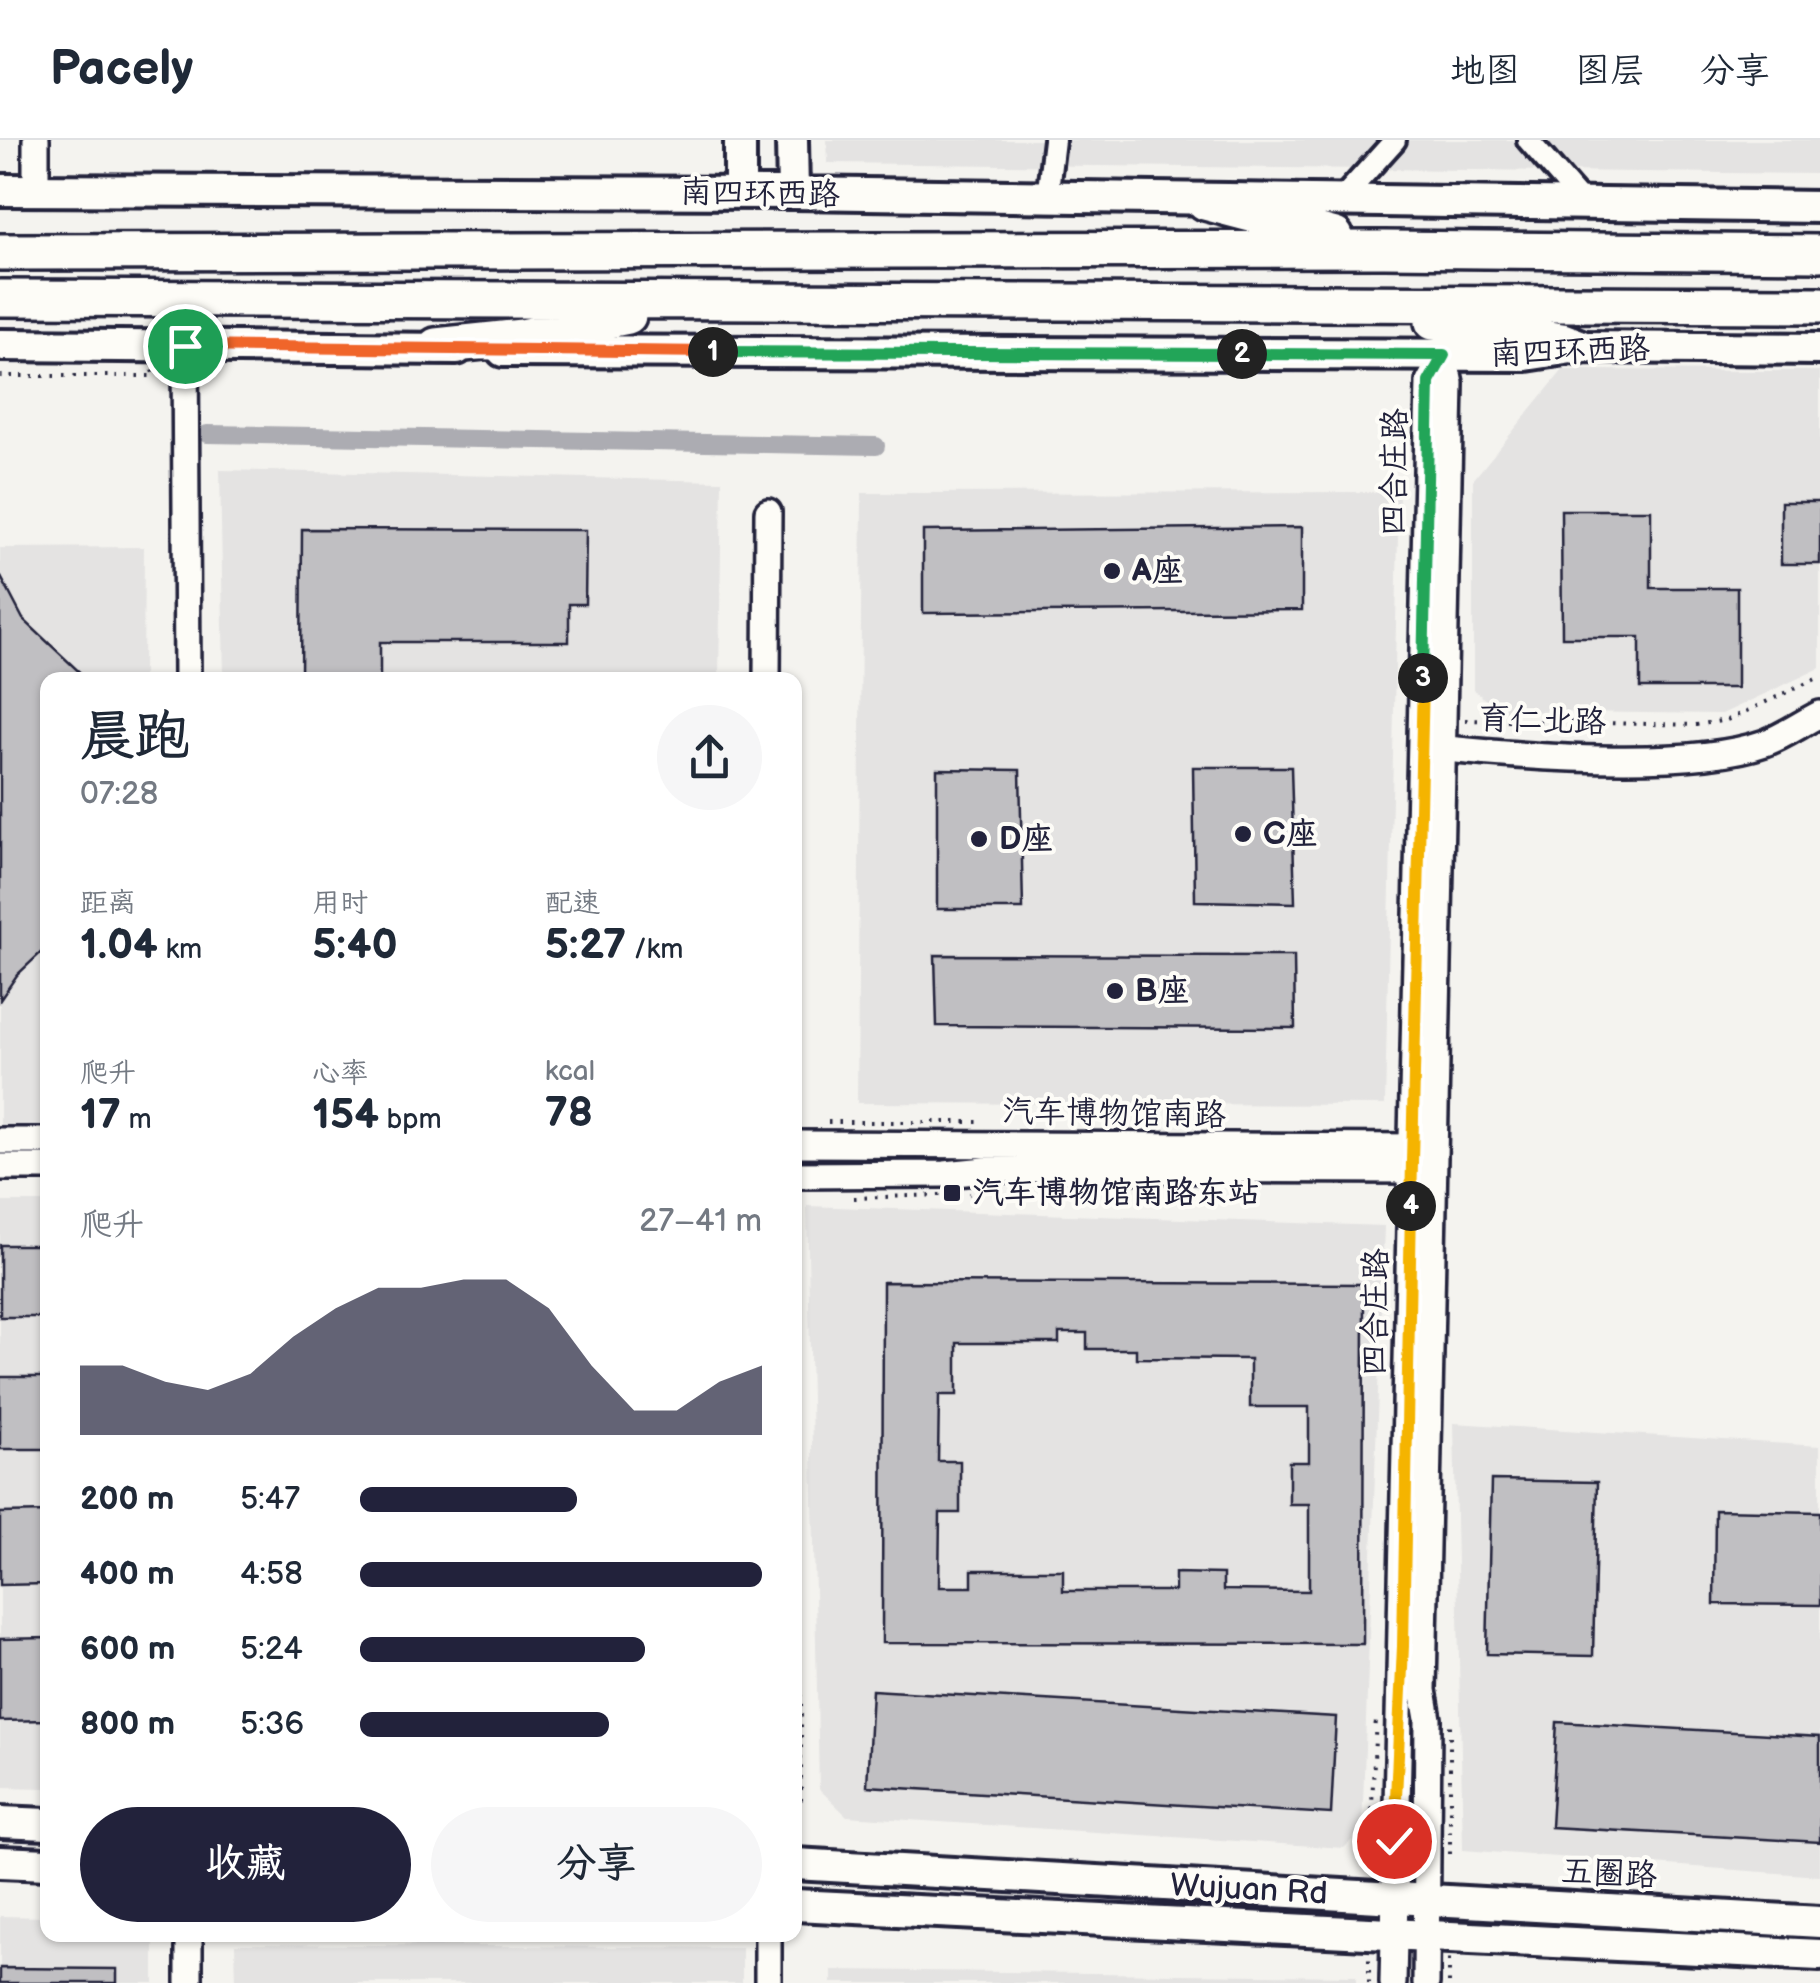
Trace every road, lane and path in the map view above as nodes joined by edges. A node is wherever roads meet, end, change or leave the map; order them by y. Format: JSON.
{"nodes":[{"id":1,"x":36,"y":140,"type":"edge"},
{"id":2,"x":740,"y":140,"type":"edge"},
{"id":3,"x":792,"y":140,"type":"edge"},
{"id":4,"x":1054,"y":140,"type":"edge"},
{"id":5,"x":1395,"y":140,"type":"edge"},
{"id":6,"x":1528,"y":140,"type":"edge"},
{"id":7,"x":0,"y":190,"type":"edge"},
{"id":8,"x":36,"y":190,"type":"junction"},
{"id":9,"x":740,"y":193,"type":"junction"},
{"id":10,"x":794,"y":194,"type":"junction"},
{"id":11,"x":1047,"y":198,"type":"junction"},
{"id":12,"x":1205,"y":202,"type":"junction"},
{"id":13,"x":1339,"y":202,"type":"junction"},
{"id":14,"x":1583,"y":203,"type":"junction"},
{"id":15,"x":1820,"y":207,"type":"edge"},
{"id":16,"x":1384,"y":249,"type":"junction"},
{"id":17,"x":0,"y":252,"type":"edge"},
{"id":18,"x":1820,"y":253,"type":"edge"},
{"id":19,"x":0,"y":298,"type":"edge"},
{"id":20,"x":700,"y":302,"type":"junction"},
{"id":21,"x":1288,"y":304,"type":"junction"},
{"id":22,"x":1820,"y":305,"type":"edge"},
{"id":23,"x":0,"y":345,"type":"edge"},
{"id":24,"x":185,"y":346,"type":"junction"},
{"id":25,"x":436,"y":346,"type":"junction"},
{"id":26,"x":1578,"y":348,"type":"junction"},
{"id":27,"x":1820,"y":349,"type":"edge"},
{"id":28,"x":1444,"y":355,"type":"junction"},
{"id":29,"x":150,"y":365,"type":"dead end"},
{"id":30,"x":0,"y":376,"type":"edge"},
{"id":31,"x":768,"y":512,"type":"dead end"},
{"id":32,"x":188,"y":672,"type":"edge"},
{"id":33,"x":767,"y":672,"type":"edge"},
{"id":34,"x":1820,"y":677,"type":"edge"},
{"id":35,"x":1820,"y":703,"type":"edge"},
{"id":36,"x":1820,"y":714,"type":"edge"},
{"id":37,"x":1460,"y":720,"type":"dead end"},
{"id":38,"x":1436,"y":746,"type":"junction"},
{"id":39,"x":0,"y":1141,"type":"edge"},
{"id":40,"x":40,"y":1141,"type":"edge"},
{"id":41,"x":802,"y":1144,"type":"edge"},
{"id":42,"x":1422,"y":1159,"type":"junction"},
{"id":43,"x":0,"y":1167,"type":"edge"},
{"id":44,"x":40,"y":1167,"type":"edge"},
{"id":45,"x":802,"y":1184,"type":"edge"},
{"id":46,"x":0,"y":1822,"type":"edge"},
{"id":47,"x":40,"y":1824,"type":"edge"},
{"id":48,"x":0,"y":1862,"type":"edge"},
{"id":49,"x":40,"y":1864,"type":"edge"},
{"id":50,"x":802,"y":1864,"type":"edge"},
{"id":51,"x":1394,"y":1896,"type":"junction"},
{"id":52,"x":1425,"y":1898,"type":"junction"},
{"id":53,"x":802,"y":1905,"type":"edge"},
{"id":54,"x":1820,"y":1922,"type":"edge"},
{"id":55,"x":1394,"y":1931,"type":"junction"},
{"id":56,"x":1426,"y":1933,"type":"junction"},
{"id":57,"x":189,"y":1942,"type":"edge"},
{"id":58,"x":768,"y":1942,"type":"edge"},
{"id":59,"x":1820,"y":1955,"type":"edge"},
{"id":60,"x":189,"y":1983,"type":"edge"},
{"id":61,"x":768,"y":1983,"type":"edge"},
{"id":62,"x":1393,"y":1983,"type":"edge"},
{"id":63,"x":1426,"y":1983,"type":"edge"}],
"edges":[{"from":1,"to":8,"type":"street"},
{"from":2,"to":9,"type":"main road"},
{"from":3,"to":10,"type":"main road"},
{"from":4,"to":11,"type":"street"},
{"from":5,"to":13,"type":"street"},
{"from":6,"to":14,"type":"street"},
{"from":7,"to":8,"type":"main road","name":"南四环西路"},
{"from":8,"to":9,"type":"main road","name":"南四环西路"},
{"from":9,"to":10,"type":"main road","name":"南四环西路"},
{"from":10,"to":11,"type":"main road","name":"南四环西路"},
{"from":11,"to":12,"type":"main road","name":"南四环西路"},
{"from":12,"to":13,"type":"main road","name":"南四环西路"},
{"from":12,"to":16,"type":"highway"},
{"from":13,"to":14,"type":"main road","name":"南四环西路"},
{"from":14,"to":15,"type":"main road","name":"南四环西路"},
{"from":16,"to":17,"type":"highway","name":"南四环西路"},
{"from":16,"to":18,"type":"highway","name":"南四环西路"},
{"from":19,"to":20,"type":"highway","name":"南四环西路"},
{"from":20,"to":21,"type":"highway","name":"南四环西路"},
{"from":20,"to":25,"type":"highway"},
{"from":21,"to":22,"type":"highway","name":"南四环西路"},
{"from":21,"to":26,"type":"highway"},
{"from":23,"to":24,"type":"main road","name":"南四环西路"},
{"from":24,"to":25,"type":"main road","name":"南四环西路"},
{"from":24,"to":32,"type":"street"},
{"from":25,"to":28,"type":"main road","name":"南四环西路"},
{"from":26,"to":27,"type":"main road","name":"南四环西路"},
{"from":26,"to":28,"type":"main road","name":"南四环西路"},
{"from":28,"to":38,"type":"street","name":"四合庄路"},
{"from":29,"to":30,"type":"path"},
{"from":31,"to":33,"type":"street"},
{"from":34,"to":37,"type":"path"},
{"from":35,"to":38,"type":"street","name":"育仁北路"},
{"from":36,"to":38,"type":"street","name":"育仁北路"},
{"from":38,"to":42,"type":"street","name":"四合庄路"},
{"from":39,"to":40,"type":"street"},
{"from":41,"to":42,"type":"street","name":"汽车博物馆南路"},
{"from":42,"to":45,"type":"street","name":"汽车博物馆南路"},
{"from":42,"to":51,"type":"street","name":"四合庄路"},
{"from":42,"to":52,"type":"street","name":"四合庄路"},
{"from":43,"to":44,"type":"street"},
{"from":46,"to":47,"type":"main road"},
{"from":48,"to":49,"type":"main road"},
{"from":50,"to":51,"type":"main road","name":"Wujuan Rd"},
{"from":51,"to":52,"type":"main road","name":"五圈路"},
{"from":51,"to":55,"type":"street","name":"四合庄路"},
{"from":52,"to":54,"type":"main road","name":"五圈路"},
{"from":52,"to":56,"type":"street","name":"四合庄路"},
{"from":53,"to":55,"type":"main road","name":"Wujuan Rd"},
{"from":55,"to":56,"type":"main road","name":"Wujuan Rd"},
{"from":55,"to":62,"type":"street","name":"四合庄路"},
{"from":56,"to":59,"type":"main road","name":"Wujuan Rd"},
{"from":56,"to":63,"type":"street","name":"四合庄路"},
{"from":57,"to":60,"type":"street"},
{"from":58,"to":61,"type":"street"}]}
